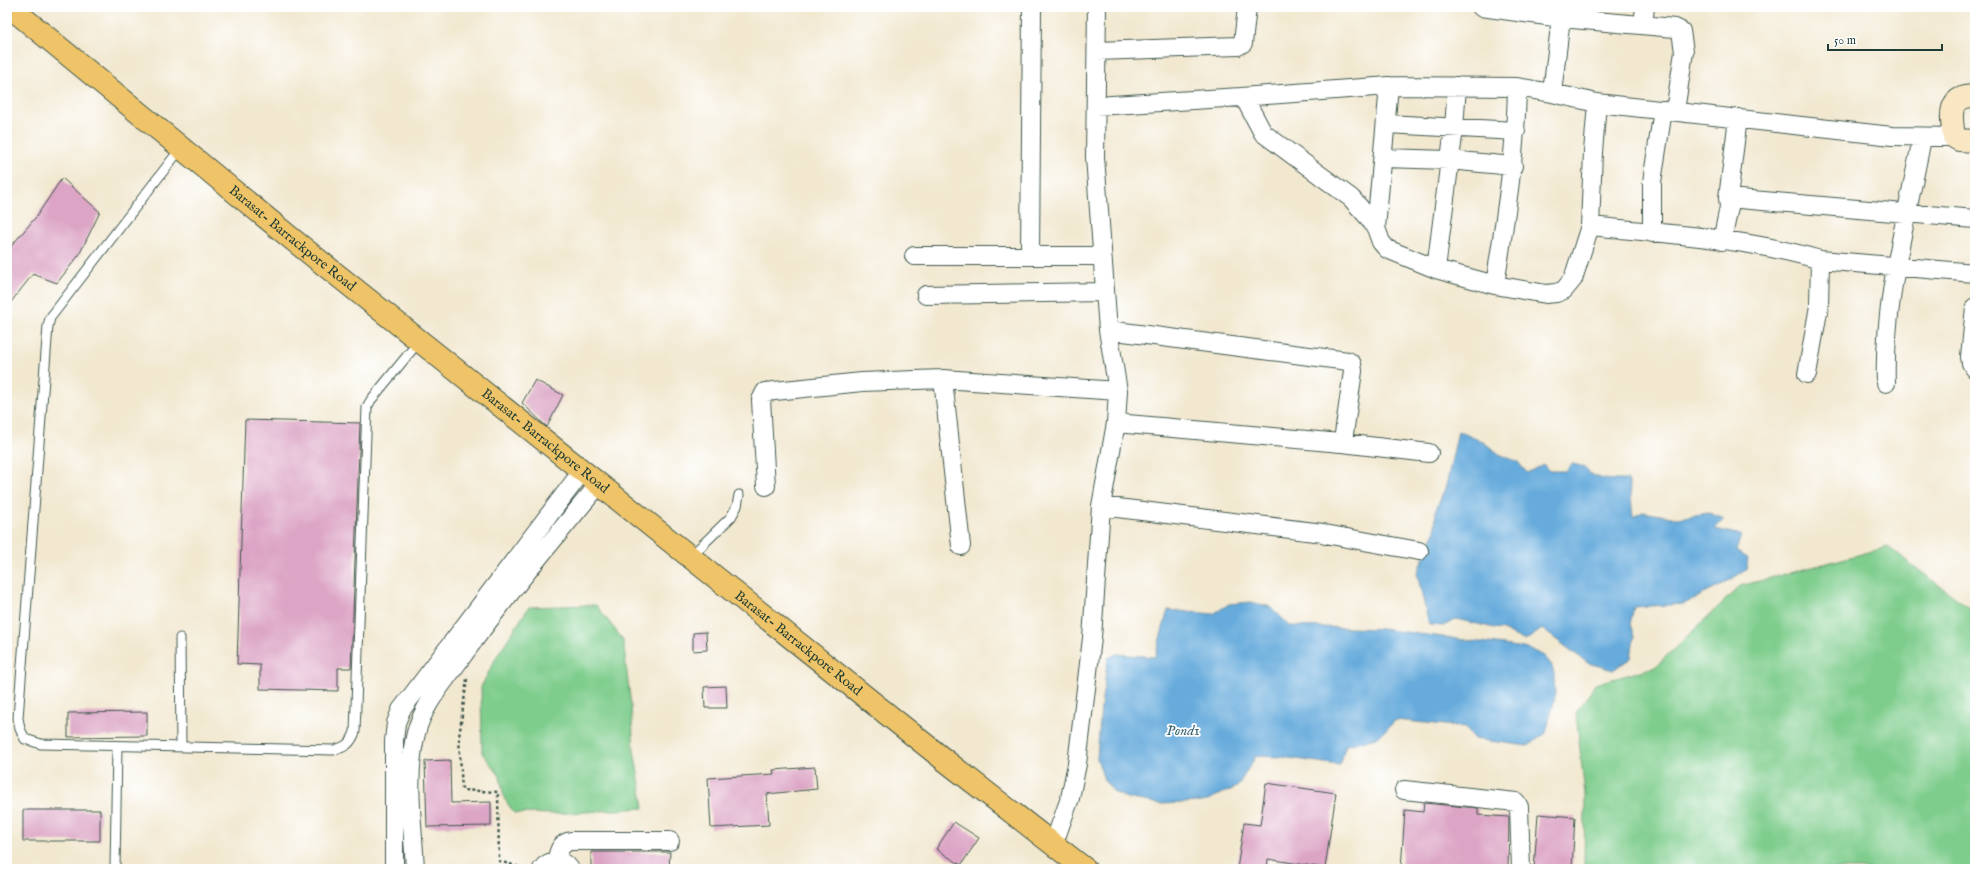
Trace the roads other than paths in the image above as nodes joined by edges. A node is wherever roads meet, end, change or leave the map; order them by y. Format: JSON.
{"nodes":[{"id":1,"x":10,"y":7,"type":"edge"},
{"id":2,"x":1032,"y":7,"type":"edge"},
{"id":3,"x":1097,"y":7,"type":"edge"},
{"id":4,"x":1247,"y":7,"type":"edge"},
{"id":5,"x":1481,"y":7,"type":"edge"},
{"id":6,"x":1645,"y":7,"type":"edge"},
{"id":7,"x":1561,"y":18,"type":"junction"},
{"id":8,"x":1643,"y":25,"type":"junction"},
{"id":9,"x":1097,"y":51,"type":"junction"},
{"id":10,"x":1389,"y":86,"type":"junction"},
{"id":11,"x":1457,"y":86,"type":"junction"},
{"id":12,"x":1517,"y":87,"type":"junction"},
{"id":13,"x":1552,"y":93,"type":"junction"},
{"id":14,"x":1975,"y":96,"type":"edge"},
{"id":15,"x":1241,"y":97,"type":"junction"},
{"id":16,"x":1597,"y":103,"type":"junction"},
{"id":17,"x":1096,"y":106,"type":"junction"},
{"id":18,"x":1669,"y":111,"type":"junction"},
{"id":19,"x":1738,"y":118,"type":"junction"},
{"id":20,"x":1387,"y":124,"type":"junction"},
{"id":21,"x":1454,"y":128,"type":"junction"},
{"id":22,"x":1516,"y":131,"type":"junction"},
{"id":23,"x":1922,"y":138,"type":"junction"},
{"id":24,"x":1965,"y":139,"type":"edge"},
{"id":25,"x":182,"y":146,"type":"junction"},
{"id":26,"x":1383,"y":158,"type":"junction"},
{"id":27,"x":1449,"y":160,"type":"junction"},
{"id":28,"x":1513,"y":166,"type":"junction"},
{"id":29,"x":1728,"y":198,"type":"junction"},
{"id":30,"x":1907,"y":214,"type":"junction"},
{"id":31,"x":1975,"y":219,"type":"edge"},
{"id":32,"x":1590,"y":226,"type":"junction"},
{"id":33,"x":1376,"y":228,"type":"junction"},
{"id":34,"x":1652,"y":233,"type":"junction"},
{"id":35,"x":1722,"y":241,"type":"junction"},
{"id":36,"x":914,"y":256,"type":"dead end"},
{"id":37,"x":1030,"y":256,"type":"junction"},
{"id":38,"x":1102,"y":256,"type":"junction"},
{"id":39,"x":1820,"y":260,"type":"junction"},
{"id":40,"x":1896,"y":265,"type":"junction"},
{"id":41,"x":1436,"y":269,"type":"junction"},
{"id":42,"x":1975,"y":273,"type":"edge"},
{"id":43,"x":1495,"y":284,"type":"junction"},
{"id":44,"x":1105,"y":292,"type":"junction"},
{"id":45,"x":926,"y":295,"type":"dead end"},
{"id":46,"x":1975,"y":307,"type":"edge"},
{"id":47,"x":1108,"y":330,"type":"junction"},
{"id":48,"x":420,"y":340,"type":"junction"},
{"id":49,"x":1975,"y":369,"type":"edge"},
{"id":50,"x":1807,"y":374,"type":"dead end"},
{"id":51,"x":943,"y":379,"type":"junction"},
{"id":52,"x":1886,"y":383,"type":"dead end"},
{"id":53,"x":1118,"y":391,"type":"junction"},
{"id":54,"x":1116,"y":423,"type":"junction"},
{"id":55,"x":1342,"y":443,"type":"junction"},
{"id":56,"x":1429,"y":453,"type":"dead end"},
{"id":57,"x":583,"y":470,"type":"junction"},
{"id":58,"x":600,"y":483,"type":"junction"},
{"id":59,"x":766,"y":486,"type":"dead end"},
{"id":60,"x":739,"y":495,"type":"dead end"},
{"id":61,"x":1101,"y":506,"type":"junction"},
{"id":62,"x":961,"y":546,"type":"dead end"},
{"id":63,"x":1419,"y":551,"type":"dead end"},
{"id":64,"x":691,"y":556,"type":"junction"},
{"id":65,"x":180,"y":638,"type":"dead end"},
{"id":66,"x":117,"y":746,"type":"junction"},
{"id":67,"x":181,"y":747,"type":"junction"},
{"id":68,"x":1404,"y":790,"type":"dead end"},
{"id":69,"x":670,"y":842,"type":"dead end"},
{"id":70,"x":1054,"y":843,"type":"junction"},
{"id":71,"x":556,"y":866,"type":"edge"},
{"id":72,"x":394,"y":868,"type":"edge"},
{"id":73,"x":115,"y":869,"type":"edge"},
{"id":74,"x":415,"y":869,"type":"edge"},
{"id":75,"x":422,"y":869,"type":"edge"},
{"id":76,"x":1085,"y":869,"type":"edge"},
{"id":77,"x":1521,"y":869,"type":"edge"}],
"edges":[{"from":1,"to":25,"type":"main road","name":"Barasat- Barrackpore Road"},
{"from":2,"to":37,"type":"street"},
{"from":3,"to":9,"type":"street"},
{"from":4,"to":9,"type":"street"},
{"from":5,"to":7,"type":"street"},
{"from":6,"to":8,"type":"street"},
{"from":7,"to":8,"type":"street"},
{"from":7,"to":13,"type":"street"},
{"from":8,"to":18,"type":"street"},
{"from":9,"to":17,"type":"street"},
{"from":10,"to":11,"type":"street"},
{"from":10,"to":15,"type":"street"},
{"from":10,"to":20,"type":"street"},
{"from":11,"to":12,"type":"street"},
{"from":11,"to":21,"type":"street"},
{"from":12,"to":13,"type":"street"},
{"from":12,"to":22,"type":"street"},
{"from":13,"to":16,"type":"street"},
{"from":14,"to":24,"type":"street"},
{"from":15,"to":17,"type":"street"},
{"from":15,"to":33,"type":"street"},
{"from":16,"to":18,"type":"street"},
{"from":16,"to":32,"type":"street"},
{"from":17,"to":38,"type":"street"},
{"from":18,"to":19,"type":"street"},
{"from":18,"to":34,"type":"street"},
{"from":19,"to":23,"type":"street"},
{"from":19,"to":29,"type":"street"},
{"from":20,"to":21,"type":"street"},
{"from":20,"to":26,"type":"street"},
{"from":21,"to":22,"type":"street"},
{"from":21,"to":27,"type":"street"},
{"from":22,"to":28,"type":"street"},
{"from":23,"to":24,"type":"street"},
{"from":23,"to":30,"type":"street"},
{"from":25,"to":48,"type":"main road","name":"Barasat- Barrackpore Road"},
{"from":25,"to":66,"type":"lane"},
{"from":26,"to":27,"type":"street"},
{"from":26,"to":33,"type":"street"},
{"from":27,"to":28,"type":"street"},
{"from":27,"to":41,"type":"street"},
{"from":28,"to":43,"type":"street"},
{"from":29,"to":30,"type":"street"},
{"from":29,"to":35,"type":"street"},
{"from":30,"to":31,"type":"street"},
{"from":30,"to":40,"type":"street"},
{"from":32,"to":34,"type":"street"},
{"from":32,"to":43,"type":"street"},
{"from":33,"to":41,"type":"street"},
{"from":34,"to":35,"type":"street"},
{"from":35,"to":39,"type":"street"},
{"from":36,"to":37,"type":"street"},
{"from":37,"to":38,"type":"street"},
{"from":38,"to":44,"type":"street"},
{"from":39,"to":40,"type":"street"},
{"from":39,"to":50,"type":"street"},
{"from":40,"to":42,"type":"street"},
{"from":40,"to":52,"type":"street"},
{"from":41,"to":43,"type":"street"},
{"from":44,"to":45,"type":"street"},
{"from":44,"to":47,"type":"street"},
{"from":46,"to":49,"type":"street"},
{"from":47,"to":53,"type":"street"},
{"from":47,"to":55,"type":"street"},
{"from":48,"to":57,"type":"main road","name":"Barasat- Barrackpore Road"},
{"from":48,"to":67,"type":"lane"},
{"from":51,"to":53,"type":"street"},
{"from":51,"to":59,"type":"street"},
{"from":51,"to":62,"type":"street"},
{"from":53,"to":54,"type":"street"},
{"from":54,"to":55,"type":"street"},
{"from":54,"to":61,"type":"street"},
{"from":55,"to":56,"type":"street"},
{"from":57,"to":58,"type":"main road","name":"Barasat- Barrackpore Road"},
{"from":57,"to":72,"type":"street"},
{"from":58,"to":64,"type":"main road","name":"Barasat- Barrackpore Road"},
{"from":58,"to":74,"type":"street"},
{"from":60,"to":64,"type":"lane"},
{"from":61,"to":63,"type":"street"},
{"from":61,"to":70,"type":"street"},
{"from":64,"to":70,"type":"main road","name":"Barasat- Barrackpore Road"},
{"from":65,"to":67,"type":"lane"},
{"from":66,"to":67,"type":"lane"},
{"from":66,"to":73,"type":"lane"},
{"from":68,"to":77,"type":"street"},
{"from":69,"to":71,"type":"street"},
{"from":70,"to":76,"type":"main road","name":"Barasat- Barrackpore Road"},
{"from":72,"to":74,"type":"street"},
{"from":74,"to":75,"type":"street"}]}
